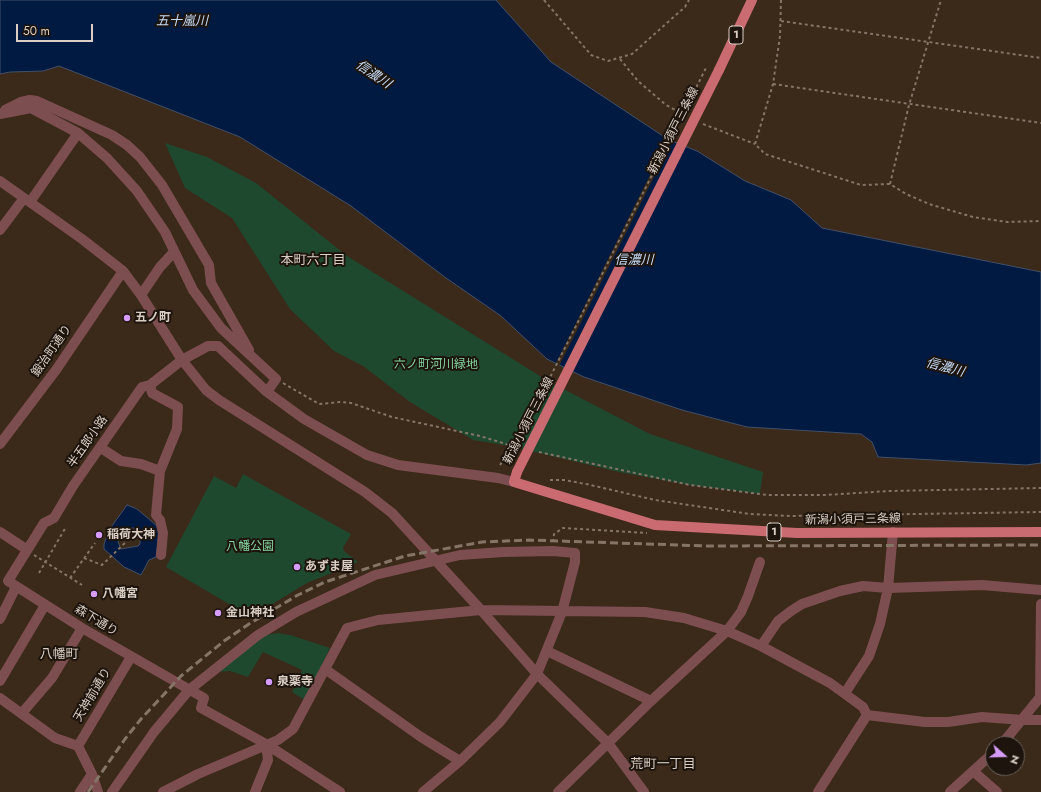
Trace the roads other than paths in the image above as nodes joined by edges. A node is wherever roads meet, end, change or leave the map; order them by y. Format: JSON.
{"nodes":[{"id":1,"x":752,"y":0,"type":"edge"},
{"id":2,"x":0,"y":114,"type":"edge"},
{"id":3,"x":78,"y":134,"type":"junction"},
{"id":4,"x":0,"y":181,"type":"edge"},
{"id":5,"x":27,"y":200,"type":"junction"},
{"id":6,"x":0,"y":230,"type":"edge"},
{"id":7,"x":174,"y":252,"type":"junction"},
{"id":8,"x":123,"y":271,"type":"junction"},
{"id":9,"x":141,"y":295,"type":"junction"},
{"id":10,"x":182,"y":360,"type":"junction"},
{"id":11,"x":257,"y":363,"type":"junction"},
{"id":12,"x":150,"y":385,"type":"junction"},
{"id":13,"x":267,"y":392,"type":"junction"},
{"id":14,"x":0,"y":444,"type":"edge"},
{"id":15,"x":100,"y":448,"type":"junction"},
{"id":16,"x":160,"y":471,"type":"junction"},
{"id":17,"x":516,"y":477,"type":"junction"},
{"id":18,"x":0,"y":532,"type":"edge"},
{"id":19,"x":893,"y":532,"type":"junction"},
{"id":20,"x":1041,"y":532,"type":"edge"},
{"id":21,"x":26,"y":549,"type":"junction"},
{"id":22,"x":161,"y":555,"type":"dead end"},
{"id":23,"x":438,"y":562,"type":"junction"},
{"id":24,"x":760,"y":562,"type":"dead end"},
{"id":25,"x":16,"y":587,"type":"junction"},
{"id":26,"x":888,"y":588,"type":"junction"},
{"id":27,"x":1041,"y":590,"type":"edge"},
{"id":28,"x":1041,"y":604,"type":"edge"},
{"id":29,"x":46,"y":605,"type":"junction"},
{"id":30,"x":481,"y":610,"type":"junction"},
{"id":31,"x":562,"y":612,"type":"junction"},
{"id":32,"x":0,"y":619,"type":"edge"},
{"id":33,"x":82,"y":628,"type":"junction"},
{"id":34,"x":727,"y":631,"type":"junction"},
{"id":35,"x":761,"y":646,"type":"junction"},
{"id":36,"x":548,"y":651,"type":"junction"},
{"id":37,"x":132,"y":657,"type":"junction"},
{"id":38,"x":325,"y":669,"type":"junction"},
{"id":39,"x":537,"y":674,"type":"junction"},
{"id":40,"x":0,"y":681,"type":"edge"},
{"id":41,"x":189,"y":690,"type":"junction"},
{"id":42,"x":845,"y":693,"type":"junction"},
{"id":43,"x":1040,"y":697,"type":"edge"},
{"id":44,"x":0,"y":698,"type":"edge"},
{"id":45,"x":651,"y":701,"type":"junction"},
{"id":46,"x":22,"y":713,"type":"junction"},
{"id":47,"x":867,"y":715,"type":"junction"},
{"id":48,"x":1023,"y":720,"type":"junction"},
{"id":49,"x":1041,"y":720,"type":"edge"},
{"id":50,"x":1009,"y":736,"type":"edge"},
{"id":51,"x":608,"y":743,"type":"junction"},
{"id":52,"x":266,"y":744,"type":"junction"},
{"id":53,"x":78,"y":746,"type":"junction"},
{"id":54,"x":985,"y":760,"type":"edge"},
{"id":55,"x":460,"y":761,"type":"junction"},
{"id":56,"x":973,"y":771,"type":"junction"},
{"id":57,"x":92,"y":774,"type":"junction"},
{"id":58,"x":80,"y":792,"type":"edge"},
{"id":59,"x":98,"y":792,"type":"edge"},
{"id":60,"x":112,"y":792,"type":"edge"},
{"id":61,"x":163,"y":792,"type":"edge"},
{"id":62,"x":255,"y":792,"type":"edge"},
{"id":63,"x":340,"y":792,"type":"edge"},
{"id":64,"x":423,"y":792,"type":"edge"},
{"id":65,"x":558,"y":792,"type":"edge"},
{"id":66,"x":644,"y":792,"type":"edge"},
{"id":67,"x":818,"y":792,"type":"edge"},
{"id":68,"x":950,"y":792,"type":"edge"},
{"id":69,"x":997,"y":792,"type":"edge"}],
"edges":[{"from":1,"to":17,"type":"main road","name":"新潟小須戸三条線","number":"1","bridge":true},
{"from":2,"to":3,"type":"street"},
{"from":2,"to":11,"type":"street"},
{"from":3,"to":5,"type":"street"},
{"from":3,"to":7,"type":"street"},
{"from":4,"to":5,"type":"street"},
{"from":5,"to":6,"type":"street"},
{"from":5,"to":8,"type":"street"},
{"from":7,"to":9,"type":"street"},
{"from":7,"to":11,"type":"street"},
{"from":8,"to":9,"type":"street"},
{"from":8,"to":14,"type":"street","name":"鍛治町通り"},
{"from":9,"to":10,"type":"street"},
{"from":10,"to":12,"type":"street","name":"半五郎小路"},
{"from":10,"to":13,"type":"street","name":"半五郎小路"},
{"from":10,"to":23,"type":"street"},
{"from":11,"to":13,"type":"street"},
{"from":12,"to":15,"type":"street","name":"半五郎小路"},
{"from":12,"to":16,"type":"street"},
{"from":13,"to":17,"type":"street","name":"半五郎小路"},
{"from":15,"to":16,"type":"street"},
{"from":15,"to":21,"type":"street","name":"半五郎小路"},
{"from":16,"to":22,"type":"street"},
{"from":17,"to":19,"type":"main road","name":"新潟小須戸三条線","number":"1"},
{"from":18,"to":21,"type":"street"},
{"from":19,"to":20,"type":"main road","name":"新潟小須戸三条線","number":"1"},
{"from":19,"to":26,"type":"street"},
{"from":21,"to":25,"type":"street"},
{"from":23,"to":30,"type":"street"},
{"from":23,"to":31,"type":"street"},
{"from":23,"to":41,"type":"street"},
{"from":24,"to":34,"type":"street"},
{"from":25,"to":29,"type":"street","name":"森下通り"},
{"from":25,"to":32,"type":"street"},
{"from":26,"to":27,"type":"street"},
{"from":26,"to":35,"type":"street"},
{"from":26,"to":42,"type":"street"},
{"from":28,"to":43,"type":"street"},
{"from":29,"to":33,"type":"street","name":"森下通り"},
{"from":29,"to":40,"type":"street"},
{"from":30,"to":31,"type":"street"},
{"from":30,"to":38,"type":"street"},
{"from":30,"to":39,"type":"street"},
{"from":31,"to":34,"type":"street"},
{"from":31,"to":36,"type":"street"},
{"from":33,"to":37,"type":"street","name":"森下通り"},
{"from":33,"to":46,"type":"street"},
{"from":34,"to":35,"type":"street"},
{"from":34,"to":45,"type":"street"},
{"from":35,"to":42,"type":"street"},
{"from":36,"to":39,"type":"street"},
{"from":36,"to":45,"type":"street"},
{"from":37,"to":41,"type":"street","name":"森下通り"},
{"from":37,"to":53,"type":"street","name":"天神前通り"},
{"from":38,"to":52,"type":"street"},
{"from":38,"to":55,"type":"street"},
{"from":39,"to":51,"type":"street"},
{"from":39,"to":55,"type":"street"},
{"from":41,"to":52,"type":"street","name":"森下通り"},
{"from":41,"to":60,"type":"street"},
{"from":42,"to":47,"type":"street"},
{"from":43,"to":48,"type":"street"},
{"from":44,"to":46,"type":"street"},
{"from":45,"to":51,"type":"street"},
{"from":46,"to":53,"type":"street"},
{"from":47,"to":48,"type":"street"},
{"from":47,"to":67,"type":"street"},
{"from":48,"to":49,"type":"street"},
{"from":48,"to":50,"type":"street"},
{"from":51,"to":65,"type":"street"},
{"from":51,"to":66,"type":"street"},
{"from":52,"to":61,"type":"street"},
{"from":52,"to":62,"type":"street"},
{"from":52,"to":63,"type":"street"},
{"from":53,"to":57,"type":"street"},
{"from":54,"to":56,"type":"street"},
{"from":55,"to":64,"type":"street"},
{"from":56,"to":68,"type":"street"},
{"from":56,"to":69,"type":"street"},
{"from":57,"to":58,"type":"street"},
{"from":57,"to":59,"type":"street"}]}
